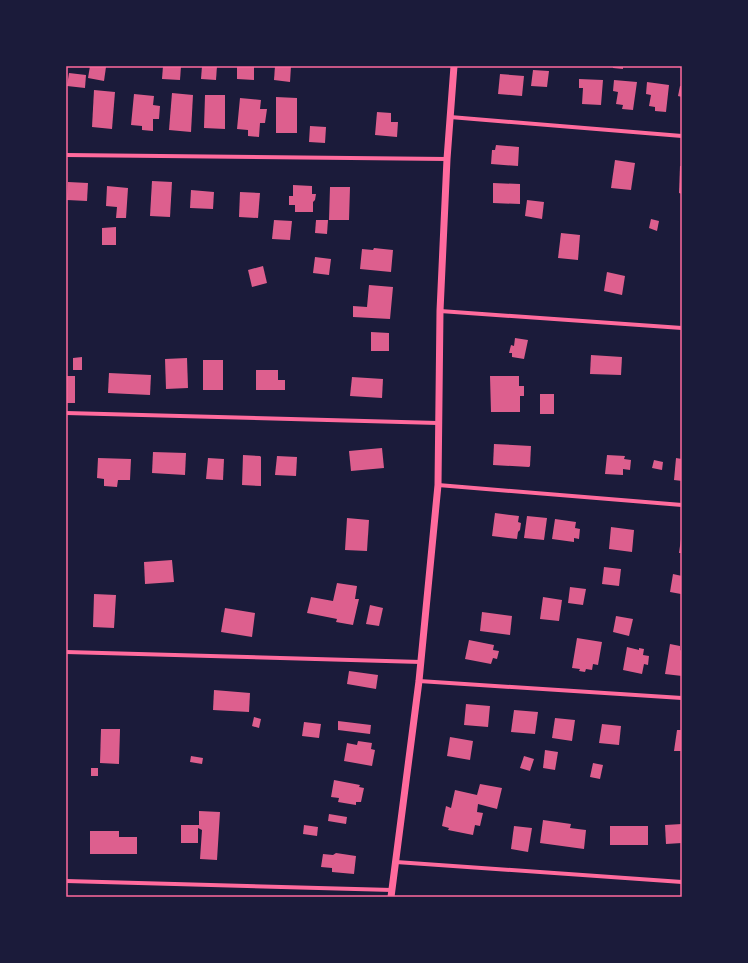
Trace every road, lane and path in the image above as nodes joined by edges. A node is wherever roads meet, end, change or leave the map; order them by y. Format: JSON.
{"nodes":[{"id":1,"x":454,"y":66,"type":"edge"},
{"id":2,"x":450,"y":117,"type":"junction"},
{"id":3,"x":682,"y":136,"type":"edge"},
{"id":4,"x":66,"y":155,"type":"edge"},
{"id":5,"x":447,"y":159,"type":"junction"},
{"id":6,"x":440,"y":311,"type":"junction"},
{"id":7,"x":682,"y":328,"type":"edge"},
{"id":8,"x":66,"y":413,"type":"edge"},
{"id":9,"x":438,"y":423,"type":"junction"},
{"id":10,"x":438,"y":486,"type":"junction"},
{"id":11,"x":682,"y":505,"type":"edge"},
{"id":12,"x":66,"y":652,"type":"edge"},
{"id":13,"x":421,"y":662,"type":"junction"},
{"id":14,"x":419,"y":681,"type":"junction"},
{"id":15,"x":682,"y":698,"type":"edge"},
{"id":16,"x":396,"y":862,"type":"junction"},
{"id":17,"x":66,"y":881,"type":"edge"},
{"id":18,"x":682,"y":882,"type":"edge"},
{"id":19,"x":392,"y":893,"type":"edge"}],
"edges":[{"from":1,"to":2,"type":"street"},
{"from":2,"to":3,"type":"street"},
{"from":2,"to":5,"type":"street"},
{"from":4,"to":5,"type":"street"},
{"from":5,"to":6,"type":"street"},
{"from":6,"to":7,"type":"street"},
{"from":6,"to":9,"type":"street"},
{"from":8,"to":9,"type":"street"},
{"from":9,"to":10,"type":"street"},
{"from":10,"to":11,"type":"street"},
{"from":10,"to":13,"type":"street"},
{"from":12,"to":13,"type":"street"},
{"from":13,"to":14,"type":"street"},
{"from":14,"to":15,"type":"street"},
{"from":14,"to":16,"type":"street"},
{"from":16,"to":18,"type":"street"},
{"from":16,"to":19,"type":"street"},
{"from":17,"to":19,"type":"street"}]}
